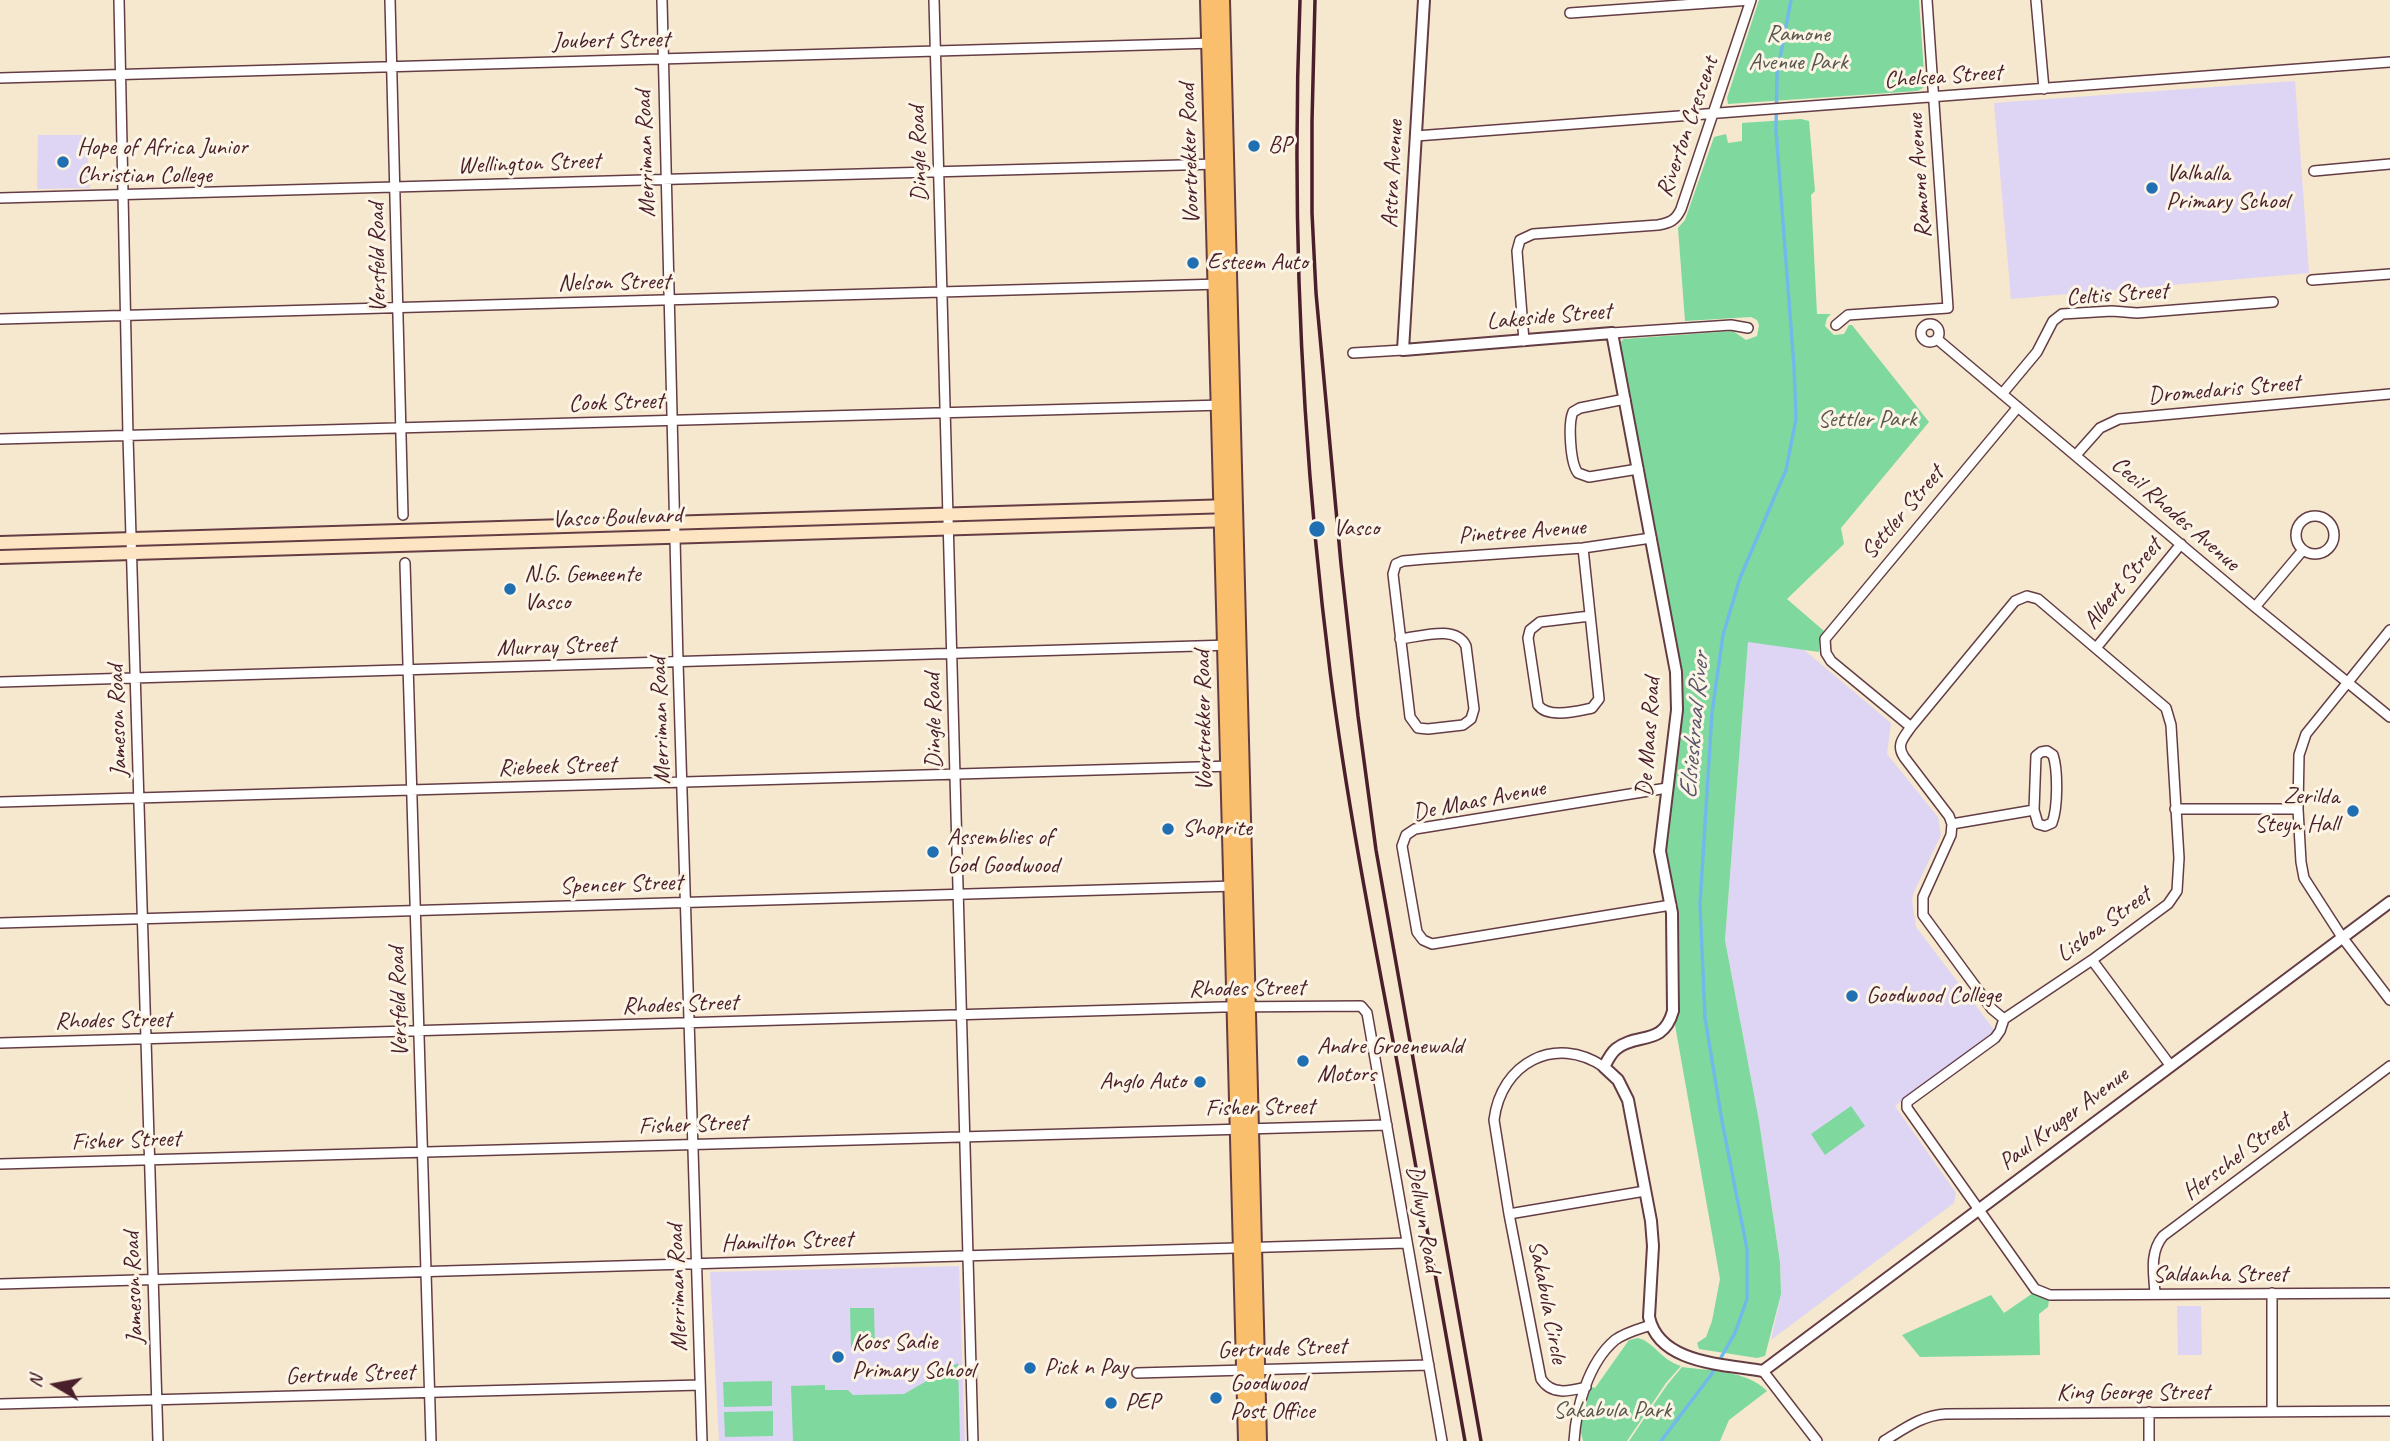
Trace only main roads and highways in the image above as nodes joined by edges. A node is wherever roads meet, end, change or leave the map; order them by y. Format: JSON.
{"nodes":[{"id":1,"x":1209,"y":0,"type":"edge"},
{"id":2,"x":1222,"y":0,"type":"edge"},
{"id":3,"x":1216,"y":43,"type":"junction"},
{"id":4,"x":1229,"y":513,"type":"junction"},
{"id":5,"x":675,"y":531,"type":"junction"},
{"id":6,"x":0,"y":543,"type":"edge"},
{"id":7,"x":0,"y":557,"type":"edge"},
{"id":8,"x":1250,"y":1369,"type":"junction"},
{"id":9,"x":1245,"y":1441,"type":"edge"},
{"id":10,"x":1259,"y":1441,"type":"edge"}],
"edges":[{"from":1,"to":3,"type":"main road","name":"Voortrekker Road"},
{"from":2,"to":3,"type":"main road","name":"Voortrekker Road"},
{"from":3,"to":4,"type":"main road","name":"Voortrekker Road"},
{"from":4,"to":5,"type":"main road","name":"Vasco Boulevard"},
{"from":4,"to":5,"type":"main road","name":"Vasco Boulevard"},
{"from":4,"to":8,"type":"main road","name":"Voortrekker Road"},
{"from":5,"to":6,"type":"main road","name":"Vasco Boulevard"},
{"from":5,"to":7,"type":"main road","name":"Vasco Boulevard"},
{"from":8,"to":9,"type":"main road","name":"Voortrekker Road"},
{"from":8,"to":10,"type":"main road","name":"Voortrekker Road"}]}
